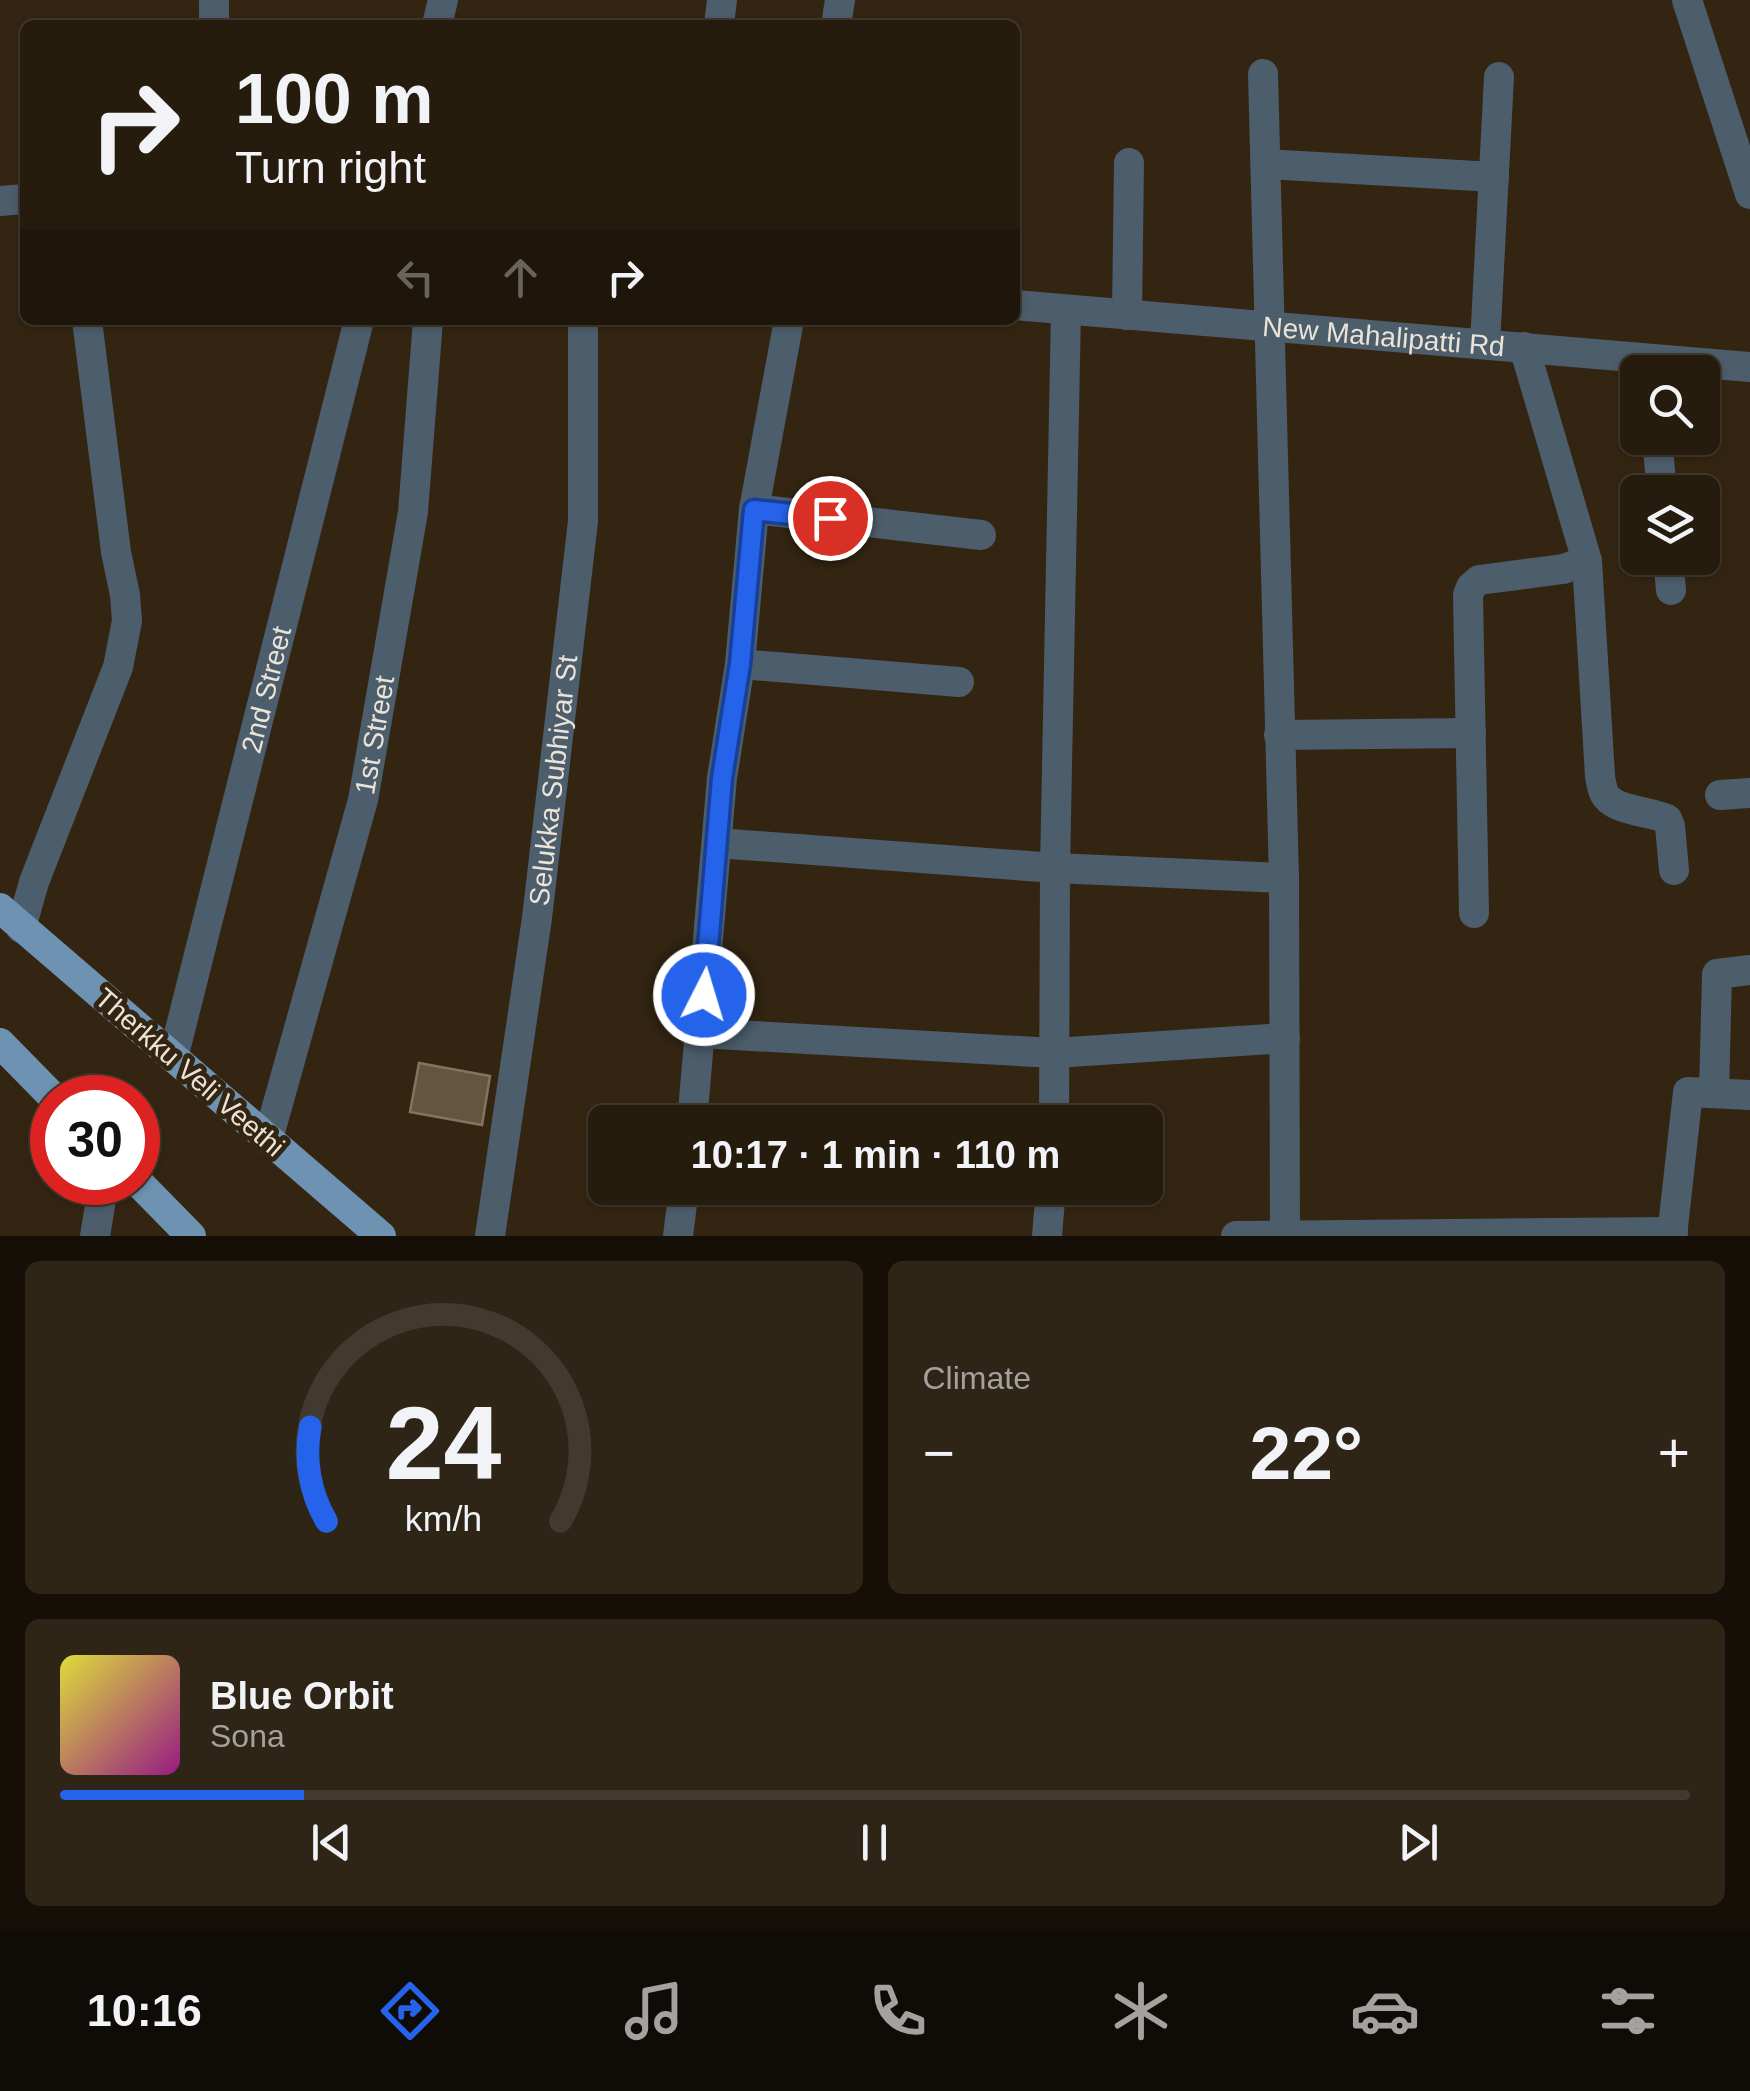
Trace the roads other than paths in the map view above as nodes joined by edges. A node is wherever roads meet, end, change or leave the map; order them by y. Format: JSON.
{"nodes":[{"id":1,"x":1686,"y":0,"type":"edge"},
{"id":2,"x":1264,"y":74,"type":"dead end"},
{"id":3,"x":1499,"y":76,"type":"dead end"},
{"id":4,"x":1129,"y":162,"type":"dead end"},
{"id":5,"x":1266,"y":164,"type":"junction"},
{"id":6,"x":1494,"y":177,"type":"junction"},
{"id":7,"x":1750,"y":194,"type":"edge"},
{"id":8,"x":1020,"y":305,"type":"edge"},
{"id":9,"x":1066,"y":310,"type":"junction"},
{"id":10,"x":1127,"y":315,"type":"junction"},
{"id":11,"x":88,"y":325,"type":"edge"},
{"id":12,"x":357,"y":325,"type":"edge"},
{"id":13,"x":428,"y":325,"type":"edge"},
{"id":14,"x":583,"y":325,"type":"edge"},
{"id":15,"x":788,"y":325,"type":"edge"},
{"id":16,"x":1272,"y":326,"type":"junction"},
{"id":17,"x":1485,"y":344,"type":"junction"},
{"id":18,"x":1524,"y":347,"type":"junction"},
{"id":19,"x":1620,"y":361,"type":"edge"},
{"id":20,"x":1720,"y":366,"type":"edge"},
{"id":21,"x":1750,"y":367,"type":"edge"},
{"id":22,"x":754,"y":510,"type":"junction"},
{"id":23,"x":981,"y":535,"type":"dead end"},
{"id":24,"x":1587,"y":561,"type":"junction"},
{"id":25,"x":1669,"y":575,"type":"edge"},
{"id":26,"x":1670,"y":590,"type":"dead end"},
{"id":27,"x":740,"y":664,"type":"junction"},
{"id":28,"x":960,"y":682,"type":"dead end"},
{"id":29,"x":1471,"y":733,"type":"junction"},
{"id":30,"x":1279,"y":735,"type":"junction"},
{"id":31,"x":717,"y":842,"type":"junction"},
{"id":32,"x":1055,"y":868,"type":"junction"},
{"id":33,"x":1674,"y":870,"type":"dead end"},
{"id":34,"x":1284,"y":878,"type":"junction"},
{"id":35,"x":1474,"y":913,"type":"dead end"},
{"id":36,"x":11,"y":918,"type":"edge"},
{"id":37,"x":1750,"y":970,"type":"edge"},
{"id":38,"x":700,"y":1033,"type":"junction"},
{"id":39,"x":1285,"y":1038,"type":"junction"},
{"id":40,"x":0,"y":1043,"type":"edge"},
{"id":41,"x":1054,"y":1053,"type":"junction"},
{"id":42,"x":173,"y":1058,"type":"junction"},
{"id":43,"x":31,"y":1075,"type":"edge"},
{"id":44,"x":1714,"y":1093,"type":"junction"},
{"id":45,"x":1750,"y":1095,"type":"edge"},
{"id":46,"x":694,"y":1105,"type":"edge"},
{"id":47,"x":1054,"y":1105,"type":"edge"},
{"id":48,"x":268,"y":1139,"type":"junction"},
{"id":49,"x":160,"y":1204,"type":"edge"},
{"id":50,"x":100,"y":1205,"type":"edge"},
{"id":51,"x":682,"y":1205,"type":"edge"},
{"id":52,"x":1049,"y":1205,"type":"edge"},
{"id":53,"x":1672,"y":1234,"type":"edge"},
{"id":54,"x":95,"y":1236,"type":"edge"},
{"id":55,"x":192,"y":1236,"type":"edge"},
{"id":56,"x":381,"y":1236,"type":"edge"},
{"id":57,"x":490,"y":1236,"type":"edge"},
{"id":58,"x":678,"y":1236,"type":"edge"},
{"id":59,"x":1047,"y":1236,"type":"edge"},
{"id":60,"x":1236,"y":1236,"type":"edge"},
{"id":61,"x":1285,"y":1236,"type":"edge"}],
"edges":[{"from":1,"to":7,"type":"street"},
{"from":2,"to":5,"type":"street"},
{"from":3,"to":6,"type":"street"},
{"from":4,"to":10,"type":"street"},
{"from":5,"to":6,"type":"street"},
{"from":5,"to":16,"type":"street"},
{"from":6,"to":17,"type":"street"},
{"from":8,"to":9,"type":"street","name":"New Mahalipatti Rd"},
{"from":9,"to":10,"type":"street","name":"New Mahalipatti Rd"},
{"from":9,"to":32,"type":"street"},
{"from":10,"to":16,"type":"street","name":"New Mahalipatti Rd"},
{"from":11,"to":36,"type":"street"},
{"from":12,"to":42,"type":"street","name":"2nd Street"},
{"from":13,"to":48,"type":"street","name":"1st Street"},
{"from":14,"to":57,"type":"street","name":"Selukka Subhiyar St"},
{"from":15,"to":22,"type":"street"},
{"from":16,"to":17,"type":"street","name":"New Mahalipatti Rd"},
{"from":16,"to":30,"type":"street"},
{"from":17,"to":18,"type":"street","name":"New Mahalipatti Rd"},
{"from":18,"to":19,"type":"street","name":"New Mahalipatti Rd"},
{"from":18,"to":24,"type":"street"},
{"from":20,"to":21,"type":"street","name":"New Mahalipatti Rd"},
{"from":22,"to":23,"type":"street"},
{"from":22,"to":27,"type":"street"},
{"from":24,"to":29,"type":"street"},
{"from":24,"to":33,"type":"street"},
{"from":25,"to":26,"type":"street"},
{"from":27,"to":28,"type":"street"},
{"from":27,"to":31,"type":"street"},
{"from":29,"to":30,"type":"street"},
{"from":29,"to":35,"type":"street"},
{"from":30,"to":34,"type":"street"},
{"from":31,"to":32,"type":"street"},
{"from":31,"to":38,"type":"street"},
{"from":32,"to":34,"type":"street"},
{"from":32,"to":41,"type":"street"},
{"from":34,"to":39,"type":"street"},
{"from":36,"to":42,"type":"main road","name":"Therkku Veli Veethi"},
{"from":37,"to":44,"type":"street"},
{"from":38,"to":41,"type":"street"},
{"from":38,"to":46,"type":"street"},
{"from":39,"to":41,"type":"street"},
{"from":39,"to":61,"type":"street"},
{"from":40,"to":43,"type":"main road"},
{"from":41,"to":47,"type":"street"},
{"from":42,"to":48,"type":"main road","name":"Therkku Veli Veethi"},
{"from":44,"to":45,"type":"street"},
{"from":44,"to":53,"type":"street"},
{"from":48,"to":56,"type":"main road","name":"Therkku Veli Veethi"},
{"from":49,"to":55,"type":"main road"},
{"from":50,"to":54,"type":"street"},
{"from":51,"to":58,"type":"street"},
{"from":52,"to":59,"type":"street"},
{"from":53,"to":61,"type":"street"},
{"from":60,"to":61,"type":"street"}]}
